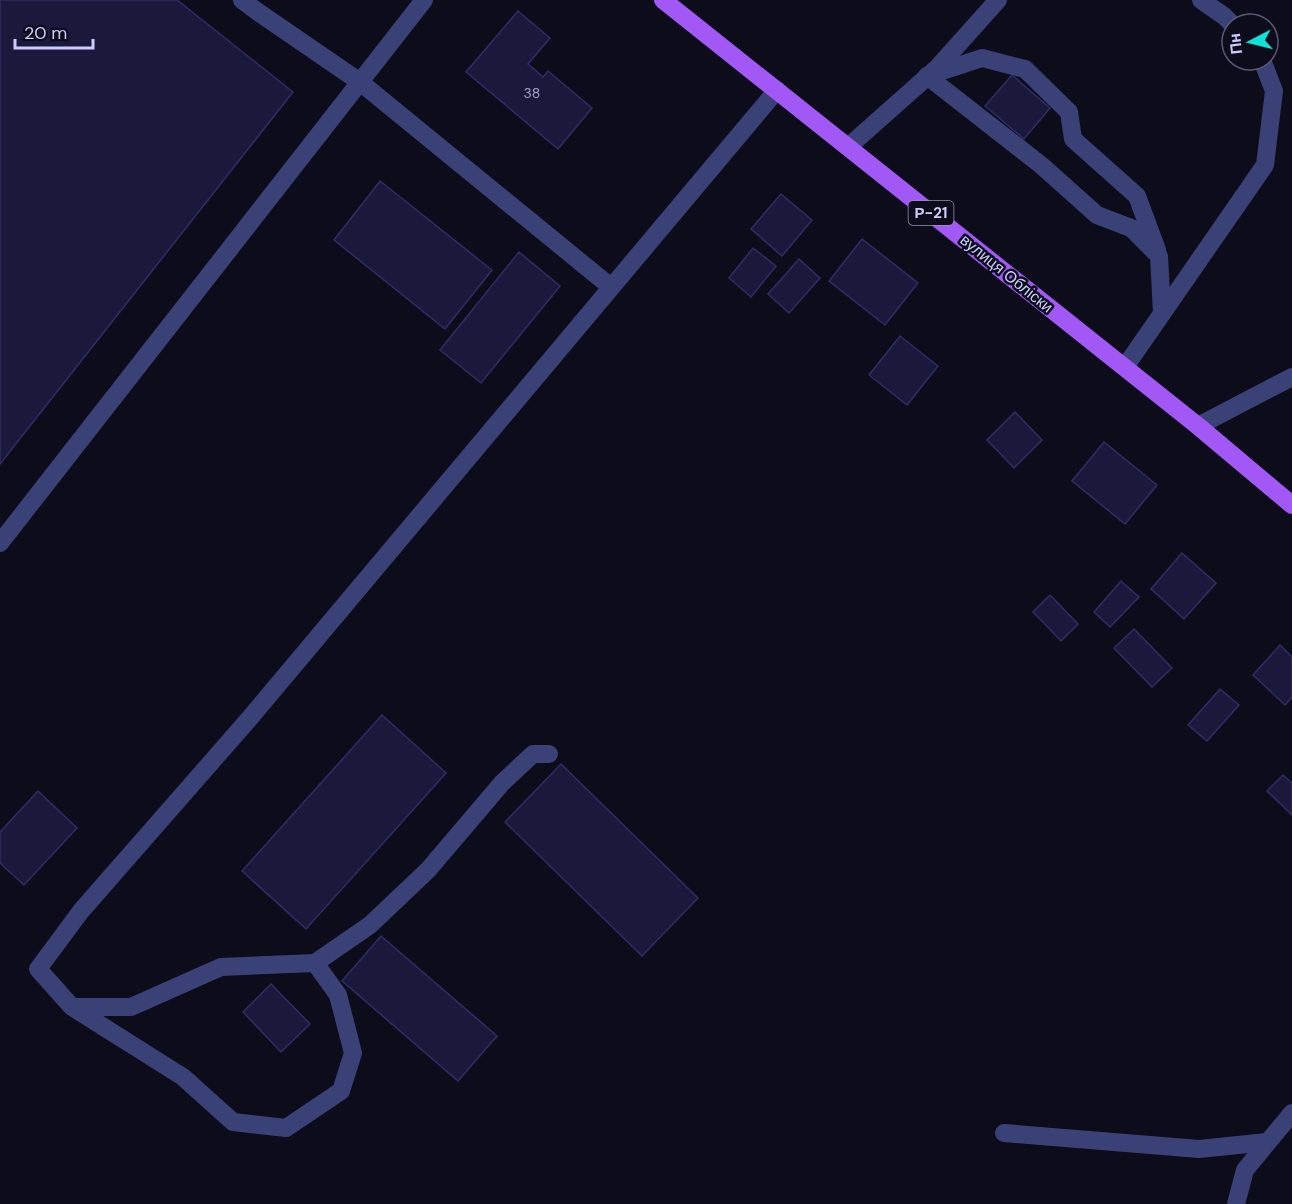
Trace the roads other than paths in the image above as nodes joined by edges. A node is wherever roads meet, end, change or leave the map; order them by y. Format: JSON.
{"nodes":[{"id":1,"x":242,"y":0,"type":"edge"},
{"id":2,"x":424,"y":0,"type":"edge"},
{"id":3,"x":663,"y":0,"type":"edge"},
{"id":4,"x":998,"y":0,"type":"edge"},
{"id":5,"x":1201,"y":0,"type":"edge"},
{"id":6,"x":1220,"y":13,"type":"edge"},
{"id":7,"x":1267,"y":72,"type":"edge"},
{"id":8,"x":927,"y":76,"type":"junction"},
{"id":9,"x":360,"y":82,"type":"junction"},
{"id":10,"x":777,"y":90,"type":"junction"},
{"id":11,"x":848,"y":147,"type":"junction"},
{"id":12,"x":1160,"y":256,"type":"junction"},
{"id":13,"x":611,"y":287,"type":"junction"},
{"id":14,"x":1162,"y":312,"type":"junction"},
{"id":15,"x":1125,"y":367,"type":"junction"},
{"id":16,"x":1292,"y":377,"type":"edge"},
{"id":17,"x":1198,"y":426,"type":"junction"},
{"id":18,"x":1292,"y":505,"type":"edge"},
{"id":19,"x":0,"y":543,"type":"edge"},
{"id":20,"x":549,"y":754,"type":"dead end"},
{"id":21,"x":315,"y":963,"type":"junction"},
{"id":22,"x":72,"y":1007,"type":"junction"},
{"id":23,"x":1292,"y":1113,"type":"edge"},
{"id":24,"x":1004,"y":1133,"type":"dead end"},
{"id":25,"x":1268,"y":1142,"type":"junction"},
{"id":26,"x":1236,"y":1204,"type":"edge"}],
"edges":[{"from":1,"to":9,"type":"street"},
{"from":2,"to":9,"type":"street"},
{"from":3,"to":10,"type":"main road","name":"вулиця Обліски","number":"Р-21"},
{"from":4,"to":8,"type":"street"},
{"from":5,"to":6,"type":"street"},
{"from":7,"to":14,"type":"street"},
{"from":8,"to":11,"type":"street"},
{"from":8,"to":12,"type":"street"},
{"from":8,"to":12,"type":"street"},
{"from":9,"to":13,"type":"street"},
{"from":9,"to":19,"type":"street"},
{"from":10,"to":11,"type":"main road","name":"вулиця Обліски","number":"Р-21"},
{"from":10,"to":13,"type":"street"},
{"from":11,"to":15,"type":"main road","name":"вулиця Обліски","number":"Р-21"},
{"from":12,"to":14,"type":"street"},
{"from":13,"to":22,"type":"street"},
{"from":14,"to":15,"type":"street"},
{"from":15,"to":17,"type":"main road","name":"вулиця Обліски","number":"Р-21"},
{"from":16,"to":17,"type":"street"},
{"from":17,"to":18,"type":"main road","name":"вулиця Обліски","number":"Р-21"},
{"from":20,"to":21,"type":"street"},
{"from":21,"to":22,"type":"street"},
{"from":21,"to":22,"type":"street"},
{"from":23,"to":25,"type":"street"},
{"from":24,"to":25,"type":"street"},
{"from":25,"to":26,"type":"street"}]}
